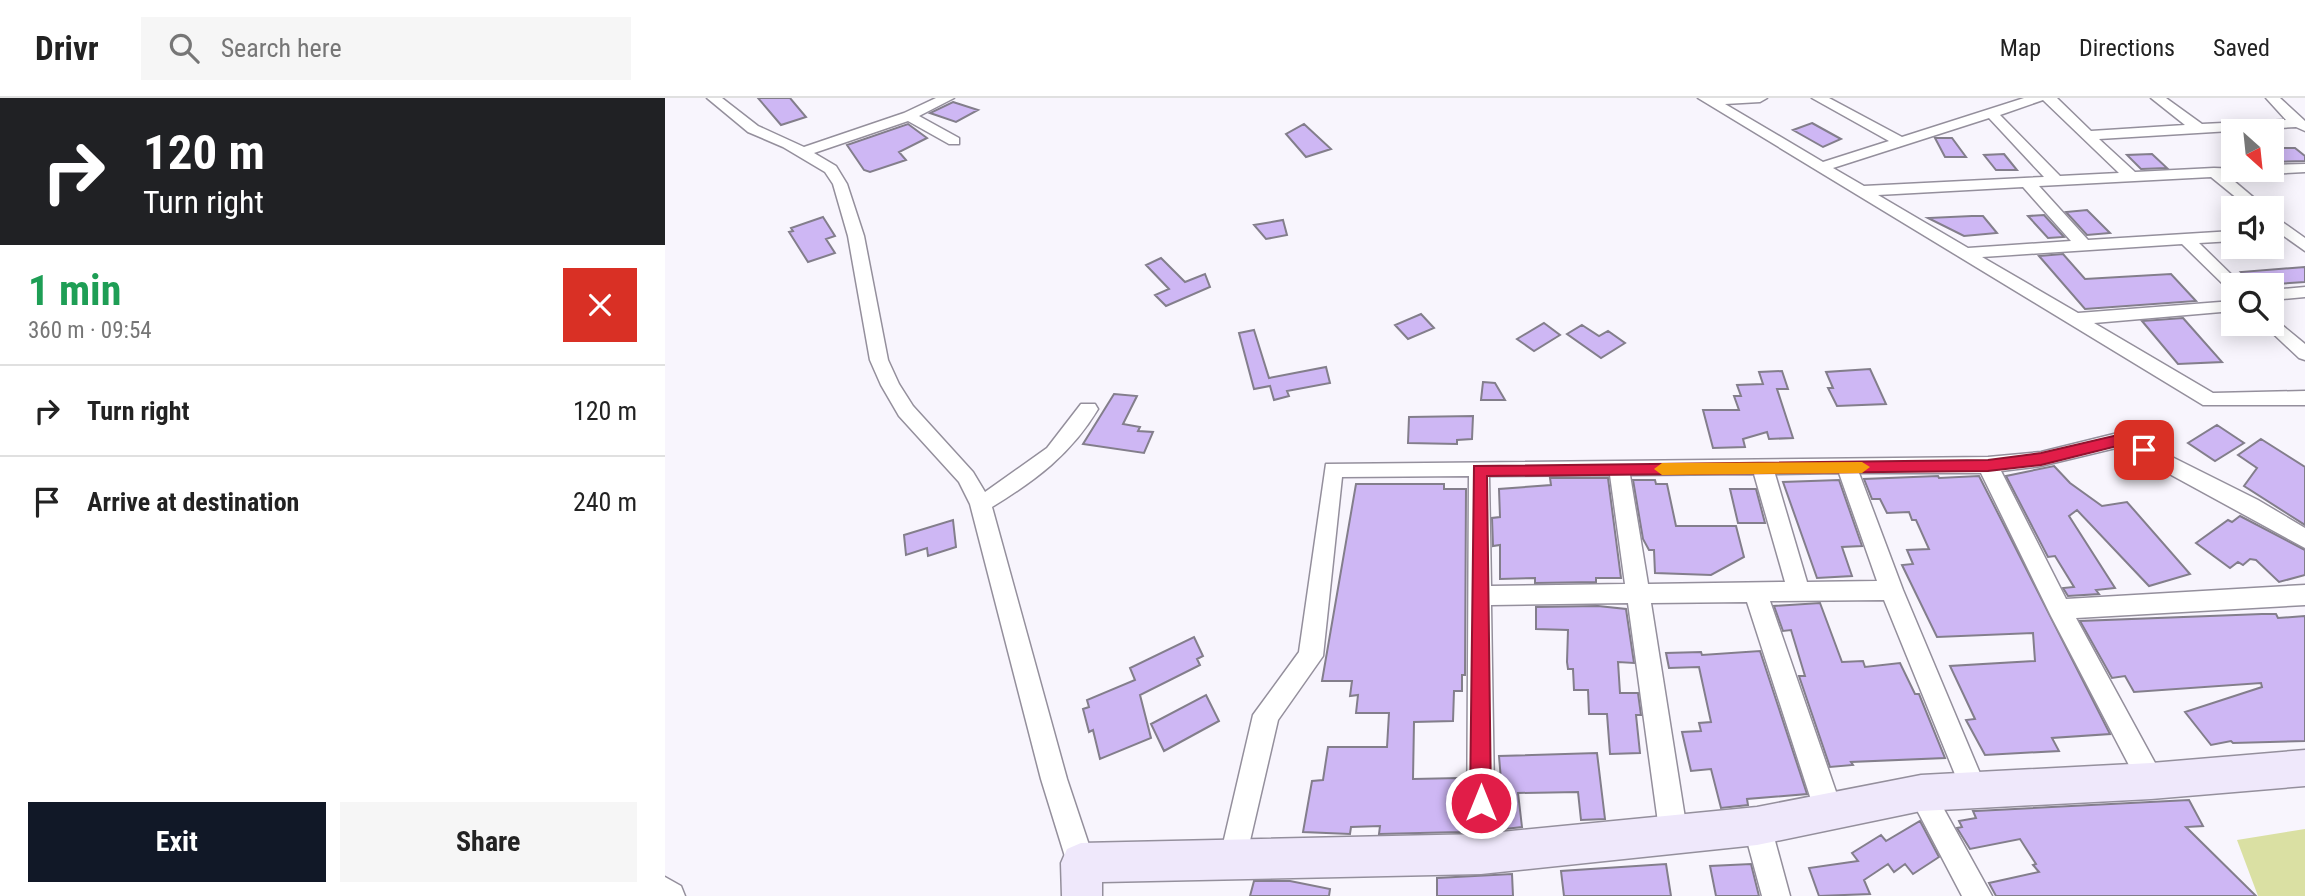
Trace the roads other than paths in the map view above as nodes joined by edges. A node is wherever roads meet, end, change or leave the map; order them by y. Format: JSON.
{"nodes":[{"id":1,"x":714,"y":98,"type":"edge"},
{"id":2,"x":947,"y":98,"type":"edge"},
{"id":3,"x":1760,"y":98,"type":"edge"},
{"id":4,"x":1819,"y":98,"type":"edge"},
{"id":5,"x":2038,"y":98,"type":"edge"},
{"id":6,"x":2049,"y":98,"type":"edge"},
{"id":7,"x":2158,"y":98,"type":"edge"},
{"id":8,"x":2273,"y":98,"type":"edge"},
{"id":9,"x":1707,"y":99,"type":"edge"},
{"id":10,"x":1991,"y":113,"type":"junction"},
{"id":11,"x":909,"y":116,"type":"junction"},
{"id":12,"x":2302,"y":125,"type":"edge"},
{"id":13,"x":2199,"y":128,"type":"junction"},
{"id":14,"x":2087,"y":135,"type":"junction"},
{"id":15,"x":954,"y":141,"type":"dead end"},
{"id":16,"x":1901,"y":142,"type":"junction"},
{"id":17,"x":803,"y":152,"type":"junction"},
{"id":18,"x":2305,"y":168,"type":"edge"},
{"id":19,"x":1820,"y":169,"type":"junction"},
{"id":20,"x":2284,"y":169,"type":"edge"},
{"id":21,"x":2214,"y":172,"type":"junction"},
{"id":22,"x":2221,"y":172,"type":"edge"},
{"id":23,"x":2131,"y":177,"type":"junction"},
{"id":24,"x":2055,"y":180,"type":"junction"},
{"id":25,"x":2027,"y":182,"type":"junction"},
{"id":26,"x":1858,"y":191,"type":"junction"},
{"id":27,"x":2243,"y":196,"type":"edge"},
{"id":28,"x":2284,"y":235,"type":"edge"},
{"id":29,"x":2221,"y":237,"type":"edge"},
{"id":30,"x":2186,"y":239,"type":"junction"},
{"id":31,"x":2083,"y":245,"type":"junction"},
{"id":32,"x":2305,"y":246,"type":"edge"},
{"id":33,"x":1962,"y":253,"type":"junction"},
{"id":34,"x":2221,"y":273,"type":"edge"},
{"id":35,"x":2305,"y":292,"type":"edge"},
{"id":36,"x":2284,"y":294,"type":"edge"},
{"id":37,"x":2221,"y":307,"type":"edge"},
{"id":38,"x":2073,"y":318,"type":"junction"},
{"id":39,"x":2284,"y":334,"type":"edge"},
{"id":40,"x":2305,"y":354,"type":"edge"},
{"id":41,"x":2305,"y":398,"type":"edge"},
{"id":42,"x":2282,"y":399,"type":"junction"},
{"id":43,"x":1088,"y":409,"type":"dead end"},
{"id":44,"x":2305,"y":412,"type":"edge"},
{"id":45,"x":1988,"y":465,"type":"junction"},
{"id":46,"x":1763,"y":468,"type":"junction"},
{"id":47,"x":1847,"y":468,"type":"junction"},
{"id":48,"x":1619,"y":469,"type":"junction"},
{"id":49,"x":1479,"y":470,"type":"junction"},
{"id":50,"x":981,"y":504,"type":"junction"},
{"id":51,"x":2305,"y":539,"type":"edge"},
{"id":52,"x":1892,"y":590,"type":"junction"},
{"id":53,"x":1755,"y":592,"type":"junction"},
{"id":54,"x":1799,"y":592,"type":"junction"},
{"id":55,"x":1638,"y":594,"type":"junction"},
{"id":56,"x":2305,"y":595,"type":"edge"},
{"id":57,"x":1479,"y":596,"type":"junction"},
{"id":58,"x":2059,"y":610,"type":"junction"},
{"id":59,"x":2305,"y":768,"type":"edge"},
{"id":60,"x":2151,"y":781,"type":"junction"},
{"id":61,"x":1974,"y":790,"type":"junction"},
{"id":62,"x":1921,"y":793,"type":"junction"},
{"id":63,"x":1829,"y":812,"type":"junction"},
{"id":64,"x":1757,"y":826,"type":"junction"},
{"id":65,"x":1674,"y":836,"type":"junction"},
{"id":66,"x":1481,"y":854,"type":"junction"},
{"id":67,"x":1233,"y":860,"type":"junction"},
{"id":68,"x":1081,"y":879,"type":"edge"},
{"id":69,"x":665,"y":891,"type":"edge"},
{"id":70,"x":671,"y":896,"type":"edge"},
{"id":71,"x":1776,"y":896,"type":"edge"},
{"id":72,"x":1977,"y":896,"type":"edge"}],
"edges":[{"from":1,"to":17,"type":"street"},
{"from":2,"to":11,"type":"street"},
{"from":3,"to":9,"type":"street"},
{"from":4,"to":16,"type":"street"},
{"from":5,"to":10,"type":"street"},
{"from":6,"to":14,"type":"street"},
{"from":7,"to":13,"type":"street"},
{"from":8,"to":12,"type":"street"},
{"from":9,"to":19,"type":"street"},
{"from":10,"to":16,"type":"street"},
{"from":10,"to":24,"type":"street"},
{"from":11,"to":15,"type":"street"},
{"from":11,"to":17,"type":"street"},
{"from":12,"to":13,"type":"street"},
{"from":13,"to":14,"type":"street"},
{"from":14,"to":23,"type":"street"},
{"from":16,"to":19,"type":"street"},
{"from":17,"to":50,"type":"street"},
{"from":18,"to":20,"type":"street"},
{"from":19,"to":26,"type":"street"},
{"from":21,"to":22,"type":"street"},
{"from":21,"to":23,"type":"street"},
{"from":21,"to":27,"type":"street"},
{"from":23,"to":24,"type":"street"},
{"from":24,"to":25,"type":"street"},
{"from":25,"to":26,"type":"street"},
{"from":25,"to":31,"type":"street"},
{"from":26,"to":33,"type":"street"},
{"from":28,"to":32,"type":"street"},
{"from":29,"to":30,"type":"street"},
{"from":30,"to":31,"type":"street"},
{"from":30,"to":34,"type":"street"},
{"from":31,"to":33,"type":"street"},
{"from":33,"to":38,"type":"street"},
{"from":35,"to":36,"type":"street"},
{"from":37,"to":38,"type":"street"},
{"from":38,"to":42,"type":"street"},
{"from":39,"to":40,"type":"street"},
{"from":41,"to":42,"type":"street"},
{"from":42,"to":44,"type":"street"},
{"from":43,"to":50,"type":"street"},
{"from":45,"to":47,"type":"street"},
{"from":45,"to":51,"type":"street"},
{"from":45,"to":58,"type":"street"},
{"from":46,"to":47,"type":"street"},
{"from":46,"to":48,"type":"street"},
{"from":46,"to":54,"type":"street"},
{"from":47,"to":52,"type":"street"},
{"from":48,"to":49,"type":"street"},
{"from":48,"to":55,"type":"street"},
{"from":49,"to":57,"type":"street"},
{"from":49,"to":67,"type":"street"},
{"from":50,"to":68,"type":"street"},
{"from":52,"to":54,"type":"street"},
{"from":52,"to":61,"type":"street"},
{"from":53,"to":54,"type":"street"},
{"from":53,"to":55,"type":"street"},
{"from":53,"to":63,"type":"street"},
{"from":55,"to":57,"type":"street"},
{"from":55,"to":65,"type":"street"},
{"from":56,"to":58,"type":"street"},
{"from":57,"to":66,"type":"street"},
{"from":58,"to":60,"type":"street"},
{"from":59,"to":60,"type":"street"},
{"from":60,"to":61,"type":"street"},
{"from":61,"to":62,"type":"street"},
{"from":62,"to":63,"type":"street"},
{"from":62,"to":72,"type":"street"},
{"from":63,"to":64,"type":"street"},
{"from":64,"to":65,"type":"street"},
{"from":64,"to":71,"type":"street"},
{"from":65,"to":66,"type":"street"},
{"from":66,"to":67,"type":"street"},
{"from":67,"to":68,"type":"street"},
{"from":69,"to":70,"type":"street"}]}
